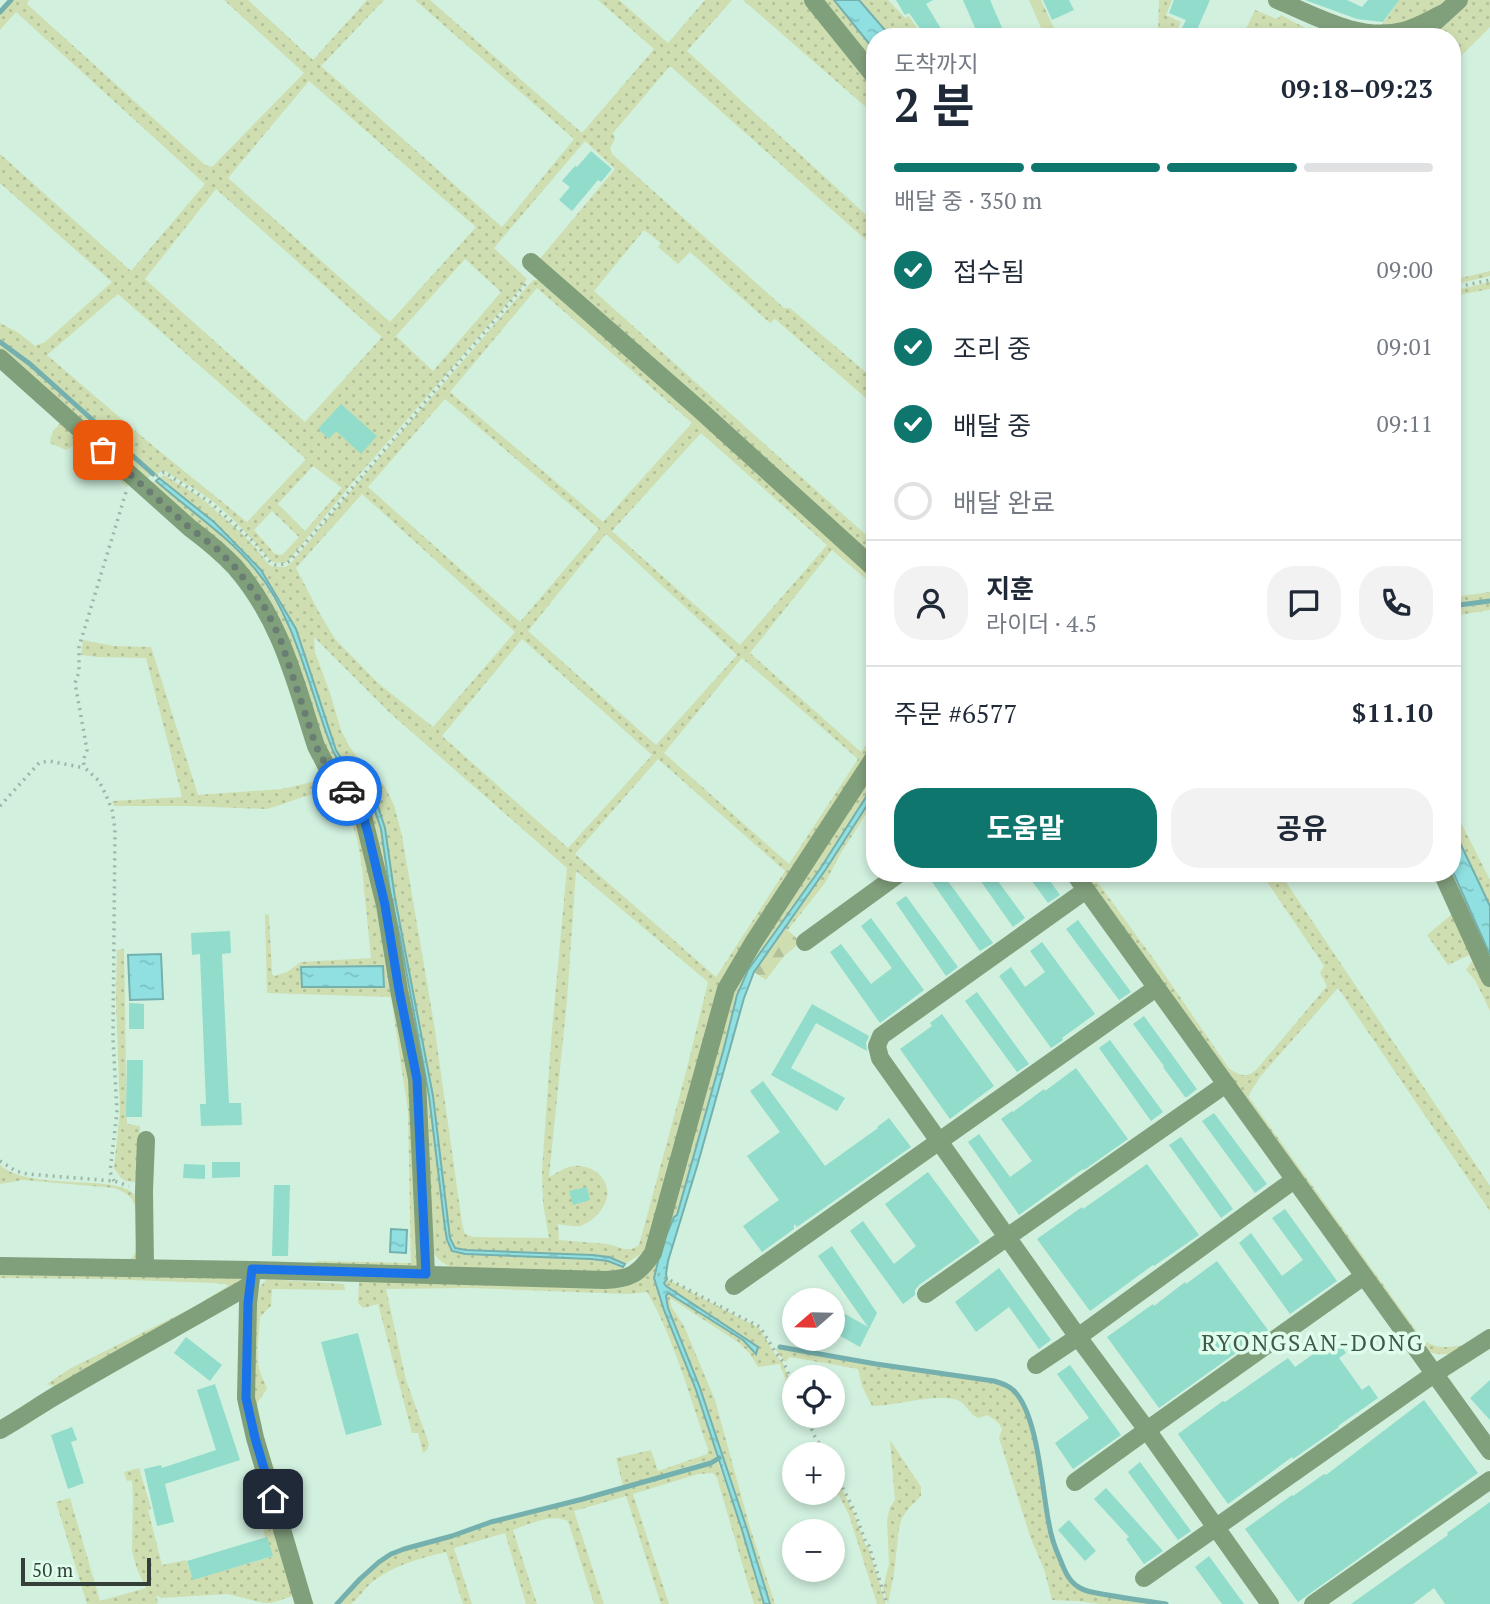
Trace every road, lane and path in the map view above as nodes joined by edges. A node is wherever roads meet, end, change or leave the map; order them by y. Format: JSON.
{"nodes":[{"id":1,"x":813,"y":0,"type":"edge"},
{"id":2,"x":1277,"y":0,"type":"edge"},
{"id":3,"x":1459,"y":0,"type":"edge"},
{"id":4,"x":1444,"y":13,"type":"junction"},
{"id":5,"x":1345,"y":28,"type":"edge"},
{"id":6,"x":1409,"y":28,"type":"edge"},
{"id":7,"x":1428,"y":28,"type":"edge"},
{"id":8,"x":866,"y":66,"type":"edge"},
{"id":9,"x":534,"y":265,"type":"joint"},
{"id":10,"x":1490,"y":280,"type":"edge"},
{"id":11,"x":1461,"y":286,"type":"edge"},
{"id":12,"x":0,"y":358,"type":"edge"},
{"id":13,"x":141,"y":484,"type":"junction"},
{"id":14,"x":866,"y":561,"type":"edge"},
{"id":15,"x":85,"y":768,"type":"junction"},
{"id":16,"x":866,"y":769,"type":"edge"},
{"id":17,"x":0,"y":806,"type":"edge"},
{"id":18,"x":888,"y":882,"type":"edge"},
{"id":19,"x":1080,"y":882,"type":"edge"},
{"id":20,"x":1446,"y":882,"type":"edge"},
{"id":21,"x":1086,"y":890,"type":"junction"},
{"id":22,"x":805,"y":942,"type":"dead end"},
{"id":23,"x":1490,"y":978,"type":"edge"},
{"id":24,"x":1156,"y":988,"type":"junction"},
{"id":25,"x":1226,"y":1084,"type":"junction"},
{"id":26,"x":146,"y":1140,"type":"dead end"},
{"id":27,"x":939,"y":1141,"type":"junction"},
{"id":28,"x":0,"y":1161,"type":"edge"},
{"id":29,"x":1294,"y":1180,"type":"junction"},
{"id":30,"x":114,"y":1181,"type":"junction"},
{"id":31,"x":144,"y":1191,"type":"junction"},
{"id":32,"x":1007,"y":1237,"type":"junction"},
{"id":33,"x":0,"y":1266,"type":"edge"},
{"id":34,"x":145,"y":1268,"type":"junction"},
{"id":35,"x":654,"y":1272,"type":"dead end"},
{"id":36,"x":426,"y":1274,"type":"junction"},
{"id":37,"x":1364,"y":1276,"type":"junction"},
{"id":38,"x":251,"y":1277,"type":"junction"},
{"id":39,"x":734,"y":1286,"type":"dead end"},
{"id":40,"x":926,"y":1294,"type":"dead end"},
{"id":41,"x":1078,"y":1337,"type":"junction"},
{"id":42,"x":1490,"y":1338,"type":"edge"},
{"id":43,"x":785,"y":1365,"type":"edge"},
{"id":44,"x":1035,"y":1365,"type":"dead end"},
{"id":45,"x":1434,"y":1374,"type":"junction"},
{"id":46,"x":0,"y":1430,"type":"edge"},
{"id":47,"x":1146,"y":1430,"type":"junction"},
{"id":48,"x":1490,"y":1451,"type":"edge"},
{"id":49,"x":1490,"y":1480,"type":"edge"},
{"id":50,"x":1075,"y":1482,"type":"dead end"},
{"id":51,"x":845,"y":1492,"type":"edge"},
{"id":52,"x":1216,"y":1528,"type":"junction"},
{"id":53,"x":1144,"y":1578,"type":"dead end"},
{"id":54,"x":304,"y":1604,"type":"edge"},
{"id":55,"x":887,"y":1604,"type":"edge"},
{"id":56,"x":1270,"y":1604,"type":"edge"},
{"id":57,"x":1313,"y":1604,"type":"edge"}],
"edges":[{"from":1,"to":8,"type":"street"},
{"from":2,"to":5,"type":"street"},
{"from":3,"to":4,"type":"street"},
{"from":4,"to":6,"type":"street"},
{"from":4,"to":7,"type":"street"},
{"from":9,"to":13,"type":"path"},
{"from":9,"to":14,"type":"street"},
{"from":10,"to":11,"type":"path"},
{"from":12,"to":13,"type":"street"},
{"from":13,"to":15,"type":"path"},
{"from":13,"to":36,"type":"street"},
{"from":15,"to":17,"type":"path"},
{"from":15,"to":30,"type":"path"},
{"from":16,"to":36,"type":"street"},
{"from":18,"to":22,"type":"street"},
{"from":19,"to":21,"type":"street"},
{"from":20,"to":23,"type":"street"},
{"from":21,"to":24,"type":"street"},
{"from":21,"to":27,"type":"street"},
{"from":24,"to":25,"type":"street"},
{"from":24,"to":27,"type":"street"},
{"from":25,"to":29,"type":"street"},
{"from":25,"to":32,"type":"street"},
{"from":26,"to":31,"type":"street"},
{"from":27,"to":32,"type":"street"},
{"from":27,"to":39,"type":"street"},
{"from":28,"to":30,"type":"path"},
{"from":29,"to":37,"type":"street"},
{"from":29,"to":41,"type":"street"},
{"from":30,"to":31,"type":"path"},
{"from":31,"to":34,"type":"street"},
{"from":32,"to":40,"type":"street"},
{"from":32,"to":41,"type":"street"},
{"from":33,"to":34,"type":"street"},
{"from":34,"to":38,"type":"street"},
{"from":35,"to":43,"type":"path"},
{"from":36,"to":38,"type":"street"},
{"from":37,"to":45,"type":"street"},
{"from":37,"to":47,"type":"street"},
{"from":38,"to":46,"type":"street"},
{"from":38,"to":54,"type":"street"},
{"from":41,"to":44,"type":"street"},
{"from":41,"to":47,"type":"street"},
{"from":42,"to":45,"type":"street"},
{"from":45,"to":48,"type":"street"},
{"from":45,"to":52,"type":"street"},
{"from":47,"to":50,"type":"street"},
{"from":47,"to":52,"type":"street"},
{"from":49,"to":57,"type":"street"},
{"from":51,"to":55,"type":"path"},
{"from":52,"to":53,"type":"street"},
{"from":52,"to":56,"type":"street"}]}
